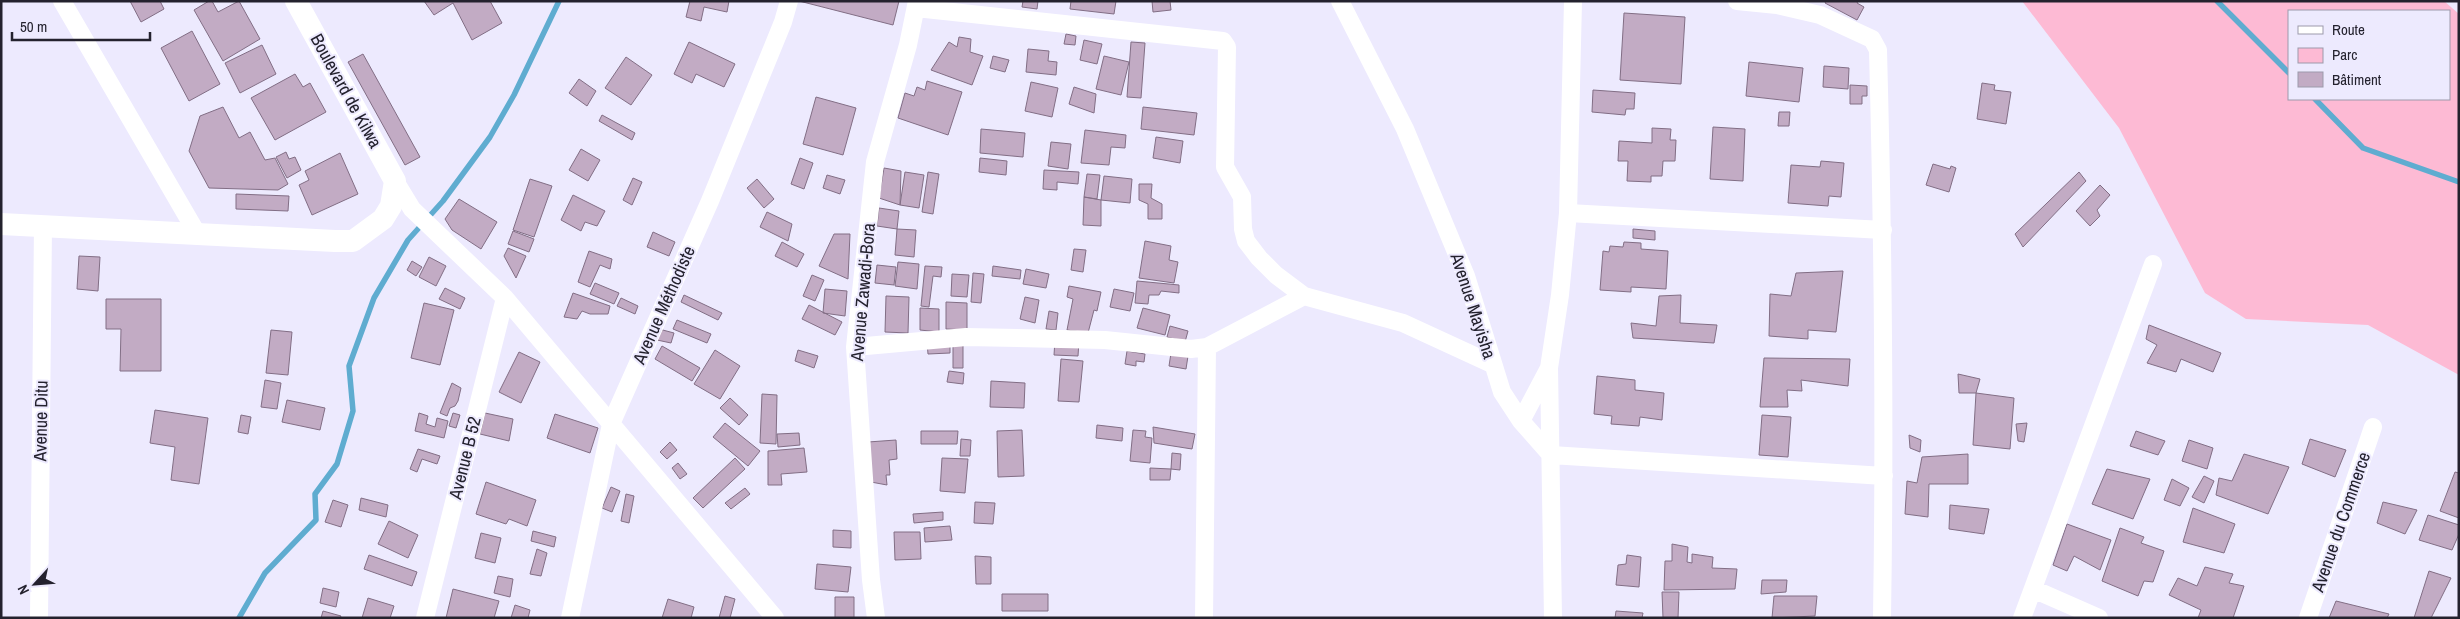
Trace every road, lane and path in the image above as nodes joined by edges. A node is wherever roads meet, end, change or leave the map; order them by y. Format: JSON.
{"nodes":[{"id":1,"x":62,"y":1,"type":"edge"},
{"id":2,"x":296,"y":1,"type":"edge"},
{"id":3,"x":789,"y":1,"type":"edge"},
{"id":4,"x":1340,"y":1,"type":"edge"},
{"id":5,"x":1573,"y":1,"type":"edge"},
{"id":6,"x":1737,"y":1,"type":"edge"},
{"id":7,"x":917,"y":5,"type":"edge"},
{"id":8,"x":395,"y":181,"type":"junction"},
{"id":9,"x":1568,"y":213,"type":"junction"},
{"id":10,"x":1,"y":224,"type":"edge"},
{"id":11,"x":43,"y":225,"type":"junction"},
{"id":12,"x":1883,"y":230,"type":"junction"},
{"id":13,"x":198,"y":235,"type":"junction"},
{"id":14,"x":2153,"y":264,"type":"dead end"},
{"id":15,"x":1304,"y":296,"type":"junction"},
{"id":16,"x":505,"y":298,"type":"junction"},
{"id":17,"x":855,"y":347,"type":"junction"},
{"id":18,"x":1207,"y":347,"type":"junction"},
{"id":19,"x":1492,"y":364,"type":"junction"},
{"id":20,"x":1549,"y":368,"type":"junction"},
{"id":21,"x":1521,"y":421,"type":"junction"},
{"id":22,"x":611,"y":424,"type":"junction"},
{"id":23,"x":2373,"y":427,"type":"dead end"},
{"id":24,"x":1551,"y":455,"type":"junction"},
{"id":25,"x":1884,"y":476,"type":"junction"},
{"id":26,"x":2034,"y":589,"type":"junction"},
{"id":27,"x":39,"y":618,"type":"edge"},
{"id":28,"x":425,"y":618,"type":"edge"},
{"id":29,"x":570,"y":618,"type":"edge"},
{"id":30,"x":775,"y":618,"type":"edge"},
{"id":31,"x":876,"y":618,"type":"edge"},
{"id":32,"x":1204,"y":618,"type":"edge"},
{"id":33,"x":1553,"y":618,"type":"edge"},
{"id":34,"x":1882,"y":618,"type":"edge"},
{"id":35,"x":2022,"y":618,"type":"edge"},
{"id":36,"x":2099,"y":618,"type":"edge"},
{"id":37,"x":2308,"y":618,"type":"edge"}],
"edges":[{"from":1,"to":13,"type":"street"},
{"from":2,"to":8,"type":"street","name":"Boulevard de Kilwa"},
{"from":3,"to":22,"type":"street","name":"Avenue Méthodiste"},
{"from":4,"to":19,"type":"street","name":"Avenue Mayisha"},
{"from":5,"to":9,"type":"street"},
{"from":6,"to":12,"type":"street"},
{"from":7,"to":15,"type":"street"},
{"from":7,"to":17,"type":"street","name":"Avenue Zawadi-Bora"},
{"from":8,"to":13,"type":"street"},
{"from":8,"to":16,"type":"street"},
{"from":9,"to":12,"type":"street"},
{"from":9,"to":20,"type":"street"},
{"from":10,"to":11,"type":"street"},
{"from":11,"to":13,"type":"street"},
{"from":11,"to":27,"type":"street","name":"Avenue Ditu"},
{"from":12,"to":25,"type":"street"},
{"from":14,"to":26,"type":"street"},
{"from":15,"to":18,"type":"street"},
{"from":15,"to":19,"type":"street"},
{"from":16,"to":22,"type":"street"},
{"from":16,"to":28,"type":"street","name":"Avenue B 52"},
{"from":17,"to":18,"type":"street"},
{"from":17,"to":31,"type":"street","name":"Avenue Zawadi-Bora"},
{"from":18,"to":32,"type":"street"},
{"from":19,"to":21,"type":"street","name":"Avenue Mayisha"},
{"from":20,"to":21,"type":"street"},
{"from":20,"to":24,"type":"street"},
{"from":21,"to":24,"type":"street","name":"Avenue Mayisha"},
{"from":22,"to":29,"type":"street","name":"Avenue Méthodiste"},
{"from":22,"to":30,"type":"street"},
{"from":23,"to":37,"type":"street","name":"Avenue du Commerce"},
{"from":24,"to":25,"type":"street"},
{"from":24,"to":33,"type":"street"},
{"from":25,"to":34,"type":"street"},
{"from":26,"to":35,"type":"street"},
{"from":26,"to":36,"type":"street"}]}
